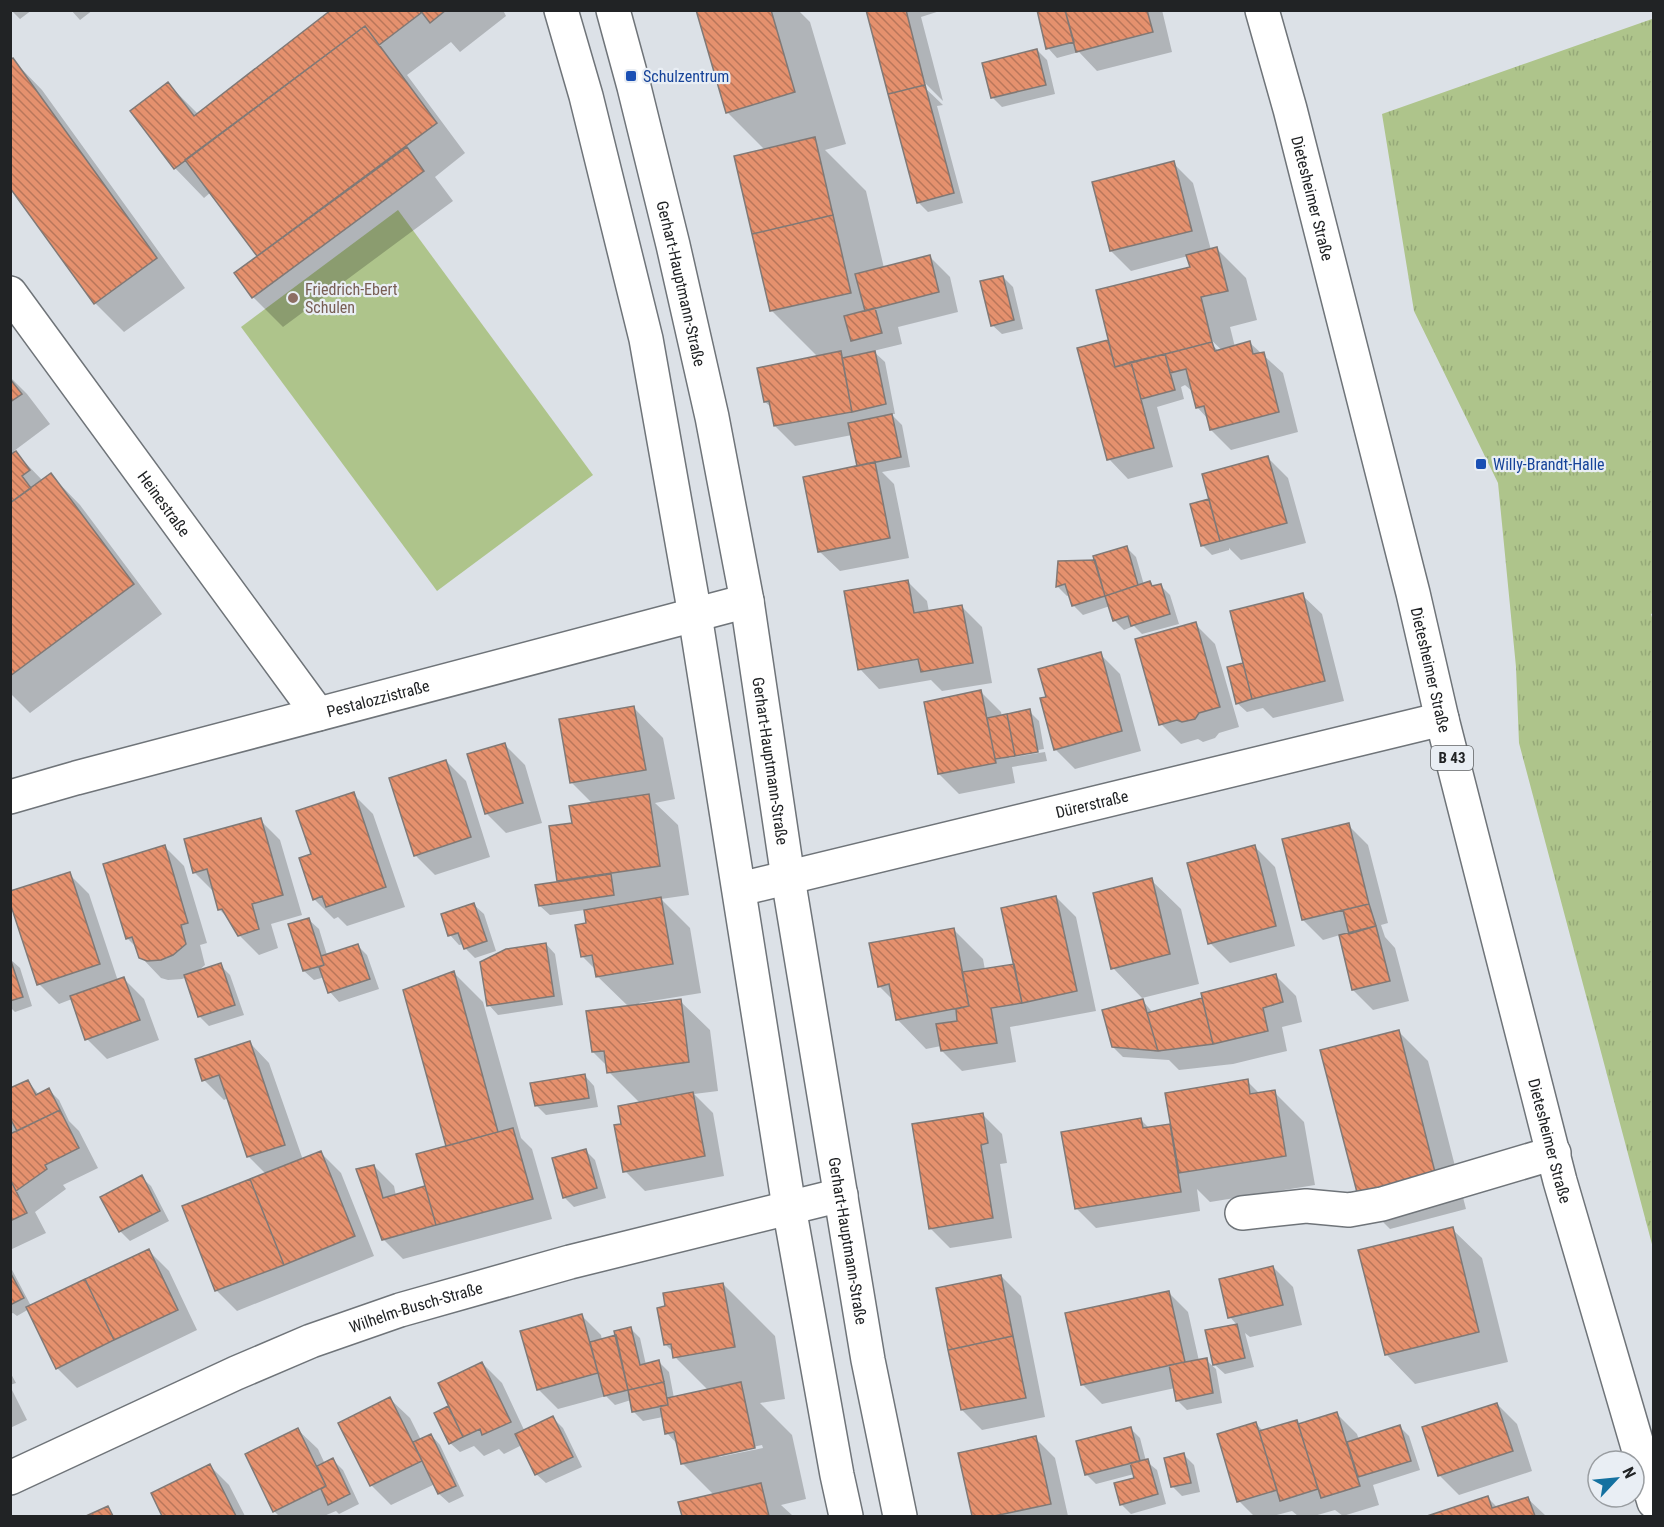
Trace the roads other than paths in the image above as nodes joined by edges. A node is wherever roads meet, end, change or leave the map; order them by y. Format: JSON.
{"nodes":[{"id":1,"x":561,"y":10,"type":"edge"},
{"id":2,"x":613,"y":10,"type":"edge"},
{"id":3,"x":1262,"y":10,"type":"edge"},
{"id":4,"x":10,"y":293,"type":"edge"},
{"id":5,"x":747,"y":601,"type":"junction"},
{"id":6,"x":695,"y":615,"type":"junction"},
{"id":7,"x":318,"y":714,"type":"junction"},
{"id":8,"x":1442,"y":719,"type":"junction"},
{"id":9,"x":10,"y":797,"type":"edge"},
{"id":10,"x":788,"y":878,"type":"junction"},
{"id":11,"x":740,"y":889,"type":"junction"},
{"id":12,"x":1554,"y":1153,"type":"junction"},
{"id":13,"x":841,"y":1195,"type":"junction"},
{"id":14,"x":789,"y":1207,"type":"junction"},
{"id":15,"x":1242,"y":1213,"type":"dead end"},
{"id":16,"x":10,"y":1478,"type":"edge"},
{"id":17,"x":1653,"y":1502,"type":"edge"},
{"id":18,"x":846,"y":1516,"type":"edge"},
{"id":19,"x":900,"y":1516,"type":"edge"}],
"edges":[{"from":1,"to":6,"type":"street"},
{"from":2,"to":5,"type":"street","name":"Gerhart-Hauptmann-Straße"},
{"from":3,"to":8,"type":"street","name":"Dietesheimer Straße","number":"B 43"},
{"from":4,"to":7,"type":"street","name":"Heinestraße"},
{"from":5,"to":6,"type":"street","name":"Pestalozzistraße"},
{"from":5,"to":10,"type":"street","name":"Gerhart-Hauptmann-Straße"},
{"from":6,"to":7,"type":"street","name":"Pestalozzistraße"},
{"from":6,"to":11,"type":"street"},
{"from":7,"to":9,"type":"street","name":"Pestalozzistraße"},
{"from":8,"to":10,"type":"street","name":"Dürerstraße"},
{"from":8,"to":12,"type":"street","name":"Dietesheimer Straße","number":"B 43"},
{"from":10,"to":11,"type":"street","name":"Dürerstraße"},
{"from":10,"to":13,"type":"street","name":"Gerhart-Hauptmann-Straße"},
{"from":11,"to":14,"type":"street"},
{"from":12,"to":15,"type":"street"},
{"from":12,"to":17,"type":"street","name":"Dietesheimer Straße","number":"B 43"},
{"from":13,"to":14,"type":"street","name":"Wilhelm-Busch-Straße"},
{"from":13,"to":19,"type":"street","name":"Gerhart-Hauptmann-Straße"},
{"from":14,"to":16,"type":"street","name":"Wilhelm-Busch-Straße"},
{"from":14,"to":18,"type":"street"}]}
